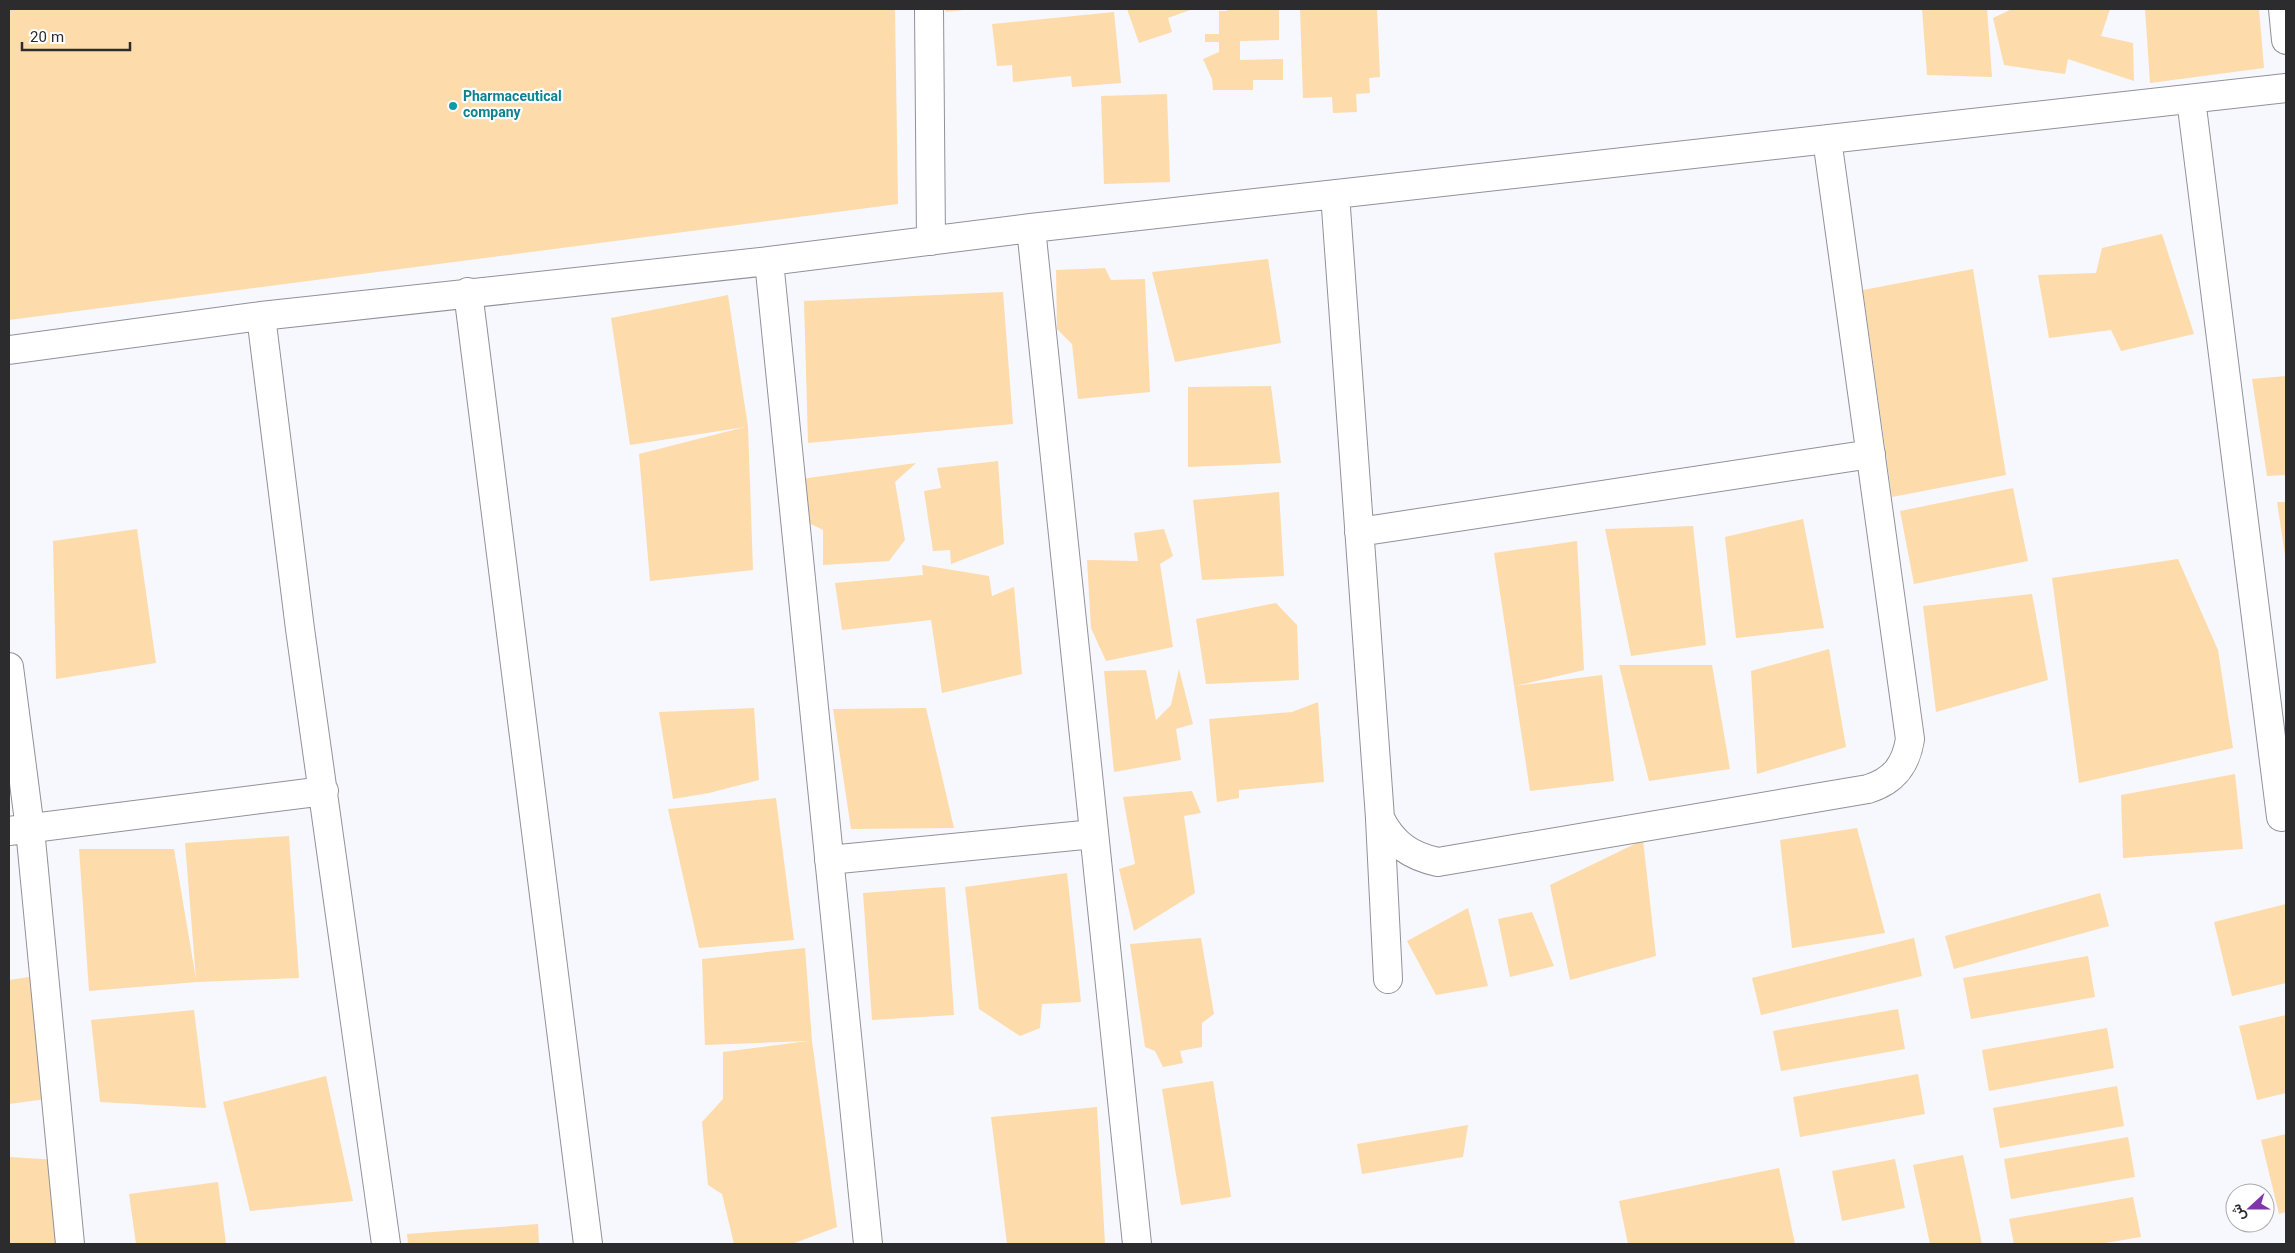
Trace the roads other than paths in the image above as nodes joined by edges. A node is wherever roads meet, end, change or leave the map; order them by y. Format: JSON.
{"nodes":[{"id":1,"x":929,"y":9,"type":"edge"},
{"id":2,"x":2283,"y":9,"type":"edge"},
{"id":3,"x":2286,"y":40,"type":"edge"},
{"id":4,"x":2286,"y":88,"type":"edge"},
{"id":5,"x":2191,"y":99,"type":"junction"},
{"id":6,"x":1827,"y":139,"type":"junction"},
{"id":7,"x":1335,"y":194,"type":"junction"},
{"id":8,"x":1031,"y":228,"type":"junction"},
{"id":9,"x":931,"y":241,"type":"junction"},
{"id":10,"x":769,"y":261,"type":"junction"},
{"id":11,"x":468,"y":292,"type":"junction"},
{"id":12,"x":261,"y":316,"type":"junction"},
{"id":13,"x":9,"y":350,"type":"edge"},
{"id":14,"x":1870,"y":454,"type":"junction"},
{"id":15,"x":1359,"y":532,"type":"junction"},
{"id":16,"x":9,"y":667,"type":"edge"},
{"id":17,"x":324,"y":791,"type":"junction"},
{"id":18,"x":2281,"y":817,"type":"dead end"},
{"id":19,"x":1380,"y":818,"type":"junction"},
{"id":20,"x":19,"y":830,"type":"edge"},
{"id":21,"x":1094,"y":834,"type":"junction"},
{"id":22,"x":829,"y":860,"type":"junction"},
{"id":23,"x":1388,"y":979,"type":"dead end"},
{"id":24,"x":70,"y":1244,"type":"edge"},
{"id":25,"x":386,"y":1244,"type":"edge"},
{"id":26,"x":588,"y":1244,"type":"edge"},
{"id":27,"x":868,"y":1244,"type":"edge"},
{"id":28,"x":1137,"y":1244,"type":"edge"}],
"edges":[{"from":1,"to":9,"type":"street"},
{"from":2,"to":3,"type":"street"},
{"from":4,"to":5,"type":"street"},
{"from":5,"to":6,"type":"street"},
{"from":5,"to":18,"type":"street"},
{"from":6,"to":7,"type":"street"},
{"from":6,"to":14,"type":"street"},
{"from":7,"to":8,"type":"street"},
{"from":7,"to":15,"type":"street"},
{"from":8,"to":9,"type":"street"},
{"from":8,"to":21,"type":"street"},
{"from":9,"to":10,"type":"street"},
{"from":10,"to":11,"type":"street"},
{"from":10,"to":22,"type":"street"},
{"from":11,"to":12,"type":"street"},
{"from":11,"to":26,"type":"street"},
{"from":12,"to":13,"type":"street"},
{"from":12,"to":17,"type":"street"},
{"from":14,"to":15,"type":"street"},
{"from":14,"to":19,"type":"street"},
{"from":15,"to":19,"type":"street"},
{"from":16,"to":20,"type":"street"},
{"from":17,"to":20,"type":"street"},
{"from":17,"to":25,"type":"street"},
{"from":19,"to":23,"type":"street"},
{"from":20,"to":24,"type":"street"},
{"from":21,"to":22,"type":"street"},
{"from":21,"to":28,"type":"street"},
{"from":22,"to":27,"type":"street"}]}
